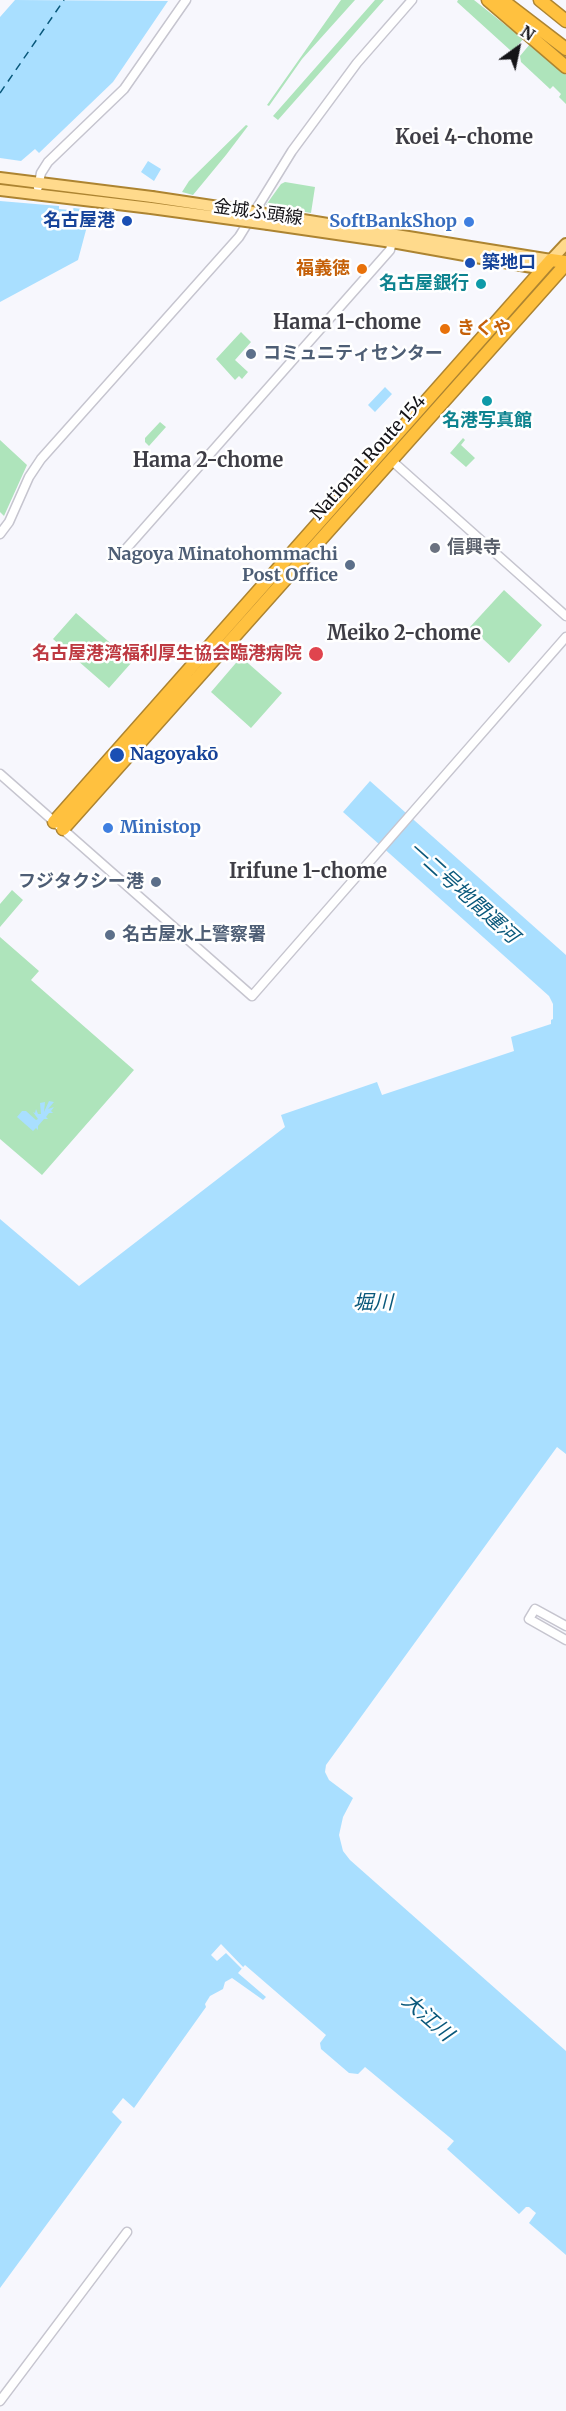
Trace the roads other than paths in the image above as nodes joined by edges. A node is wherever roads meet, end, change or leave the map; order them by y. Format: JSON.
{"nodes":[{"id":1,"x":186,"y":0,"type":"edge"},
{"id":2,"x":412,"y":0,"type":"edge"},
{"id":3,"x":488,"y":0,"type":"edge"},
{"id":4,"x":502,"y":0,"type":"edge"},
{"id":5,"x":515,"y":0,"type":"edge"},
{"id":6,"x":540,"y":0,"type":"edge"},
{"id":7,"x":566,"y":21,"type":"edge"},
{"id":8,"x":566,"y":38,"type":"edge"},
{"id":9,"x":566,"y":49,"type":"edge"},
{"id":10,"x":566,"y":67,"type":"edge"},
{"id":11,"x":2,"y":178,"type":"edge"},
{"id":12,"x":38,"y":188,"type":"junction"},
{"id":13,"x":0,"y":190,"type":"edge"},
{"id":14,"x":270,"y":219,"type":"junction"},
{"id":15,"x":392,"y":242,"type":"junction"},
{"id":16,"x":566,"y":244,"type":"edge"},
{"id":17,"x":547,"y":264,"type":"junction"},
{"id":18,"x":564,"y":268,"type":"edge"},
{"id":19,"x":391,"y":460,"type":"junction"},
{"id":20,"x":0,"y":534,"type":"edge"},
{"id":21,"x":125,"y":550,"type":"dead end"},
{"id":22,"x":566,"y":616,"type":"edge"},
{"id":23,"x":566,"y":637,"type":"edge"},
{"id":24,"x":0,"y":774,"type":"edge"},
{"id":25,"x":59,"y":826,"type":"junction"},
{"id":26,"x":566,"y":1626,"type":"edge"},
{"id":27,"x":566,"y":1640,"type":"edge"},
{"id":28,"x":127,"y":2232,"type":"dead end"},
{"id":29,"x":0,"y":2401,"type":"edge"}],
"edges":[{"from":1,"to":12,"type":"street"},
{"from":2,"to":20,"type":"street"},
{"from":3,"to":10,"type":"highway"},
{"from":4,"to":9,"type":"highway"},
{"from":5,"to":8,"type":"highway"},
{"from":6,"to":7,"type":"highway"},
{"from":11,"to":12,"type":"main road","name":"金城ふ頭線"},
{"from":12,"to":13,"type":"main road","name":"金城ふ頭線"},
{"from":12,"to":14,"type":"main road","name":"金城ふ頭線","bridge":true},
{"from":14,"to":15,"type":"main road","name":"金城ふ頭線"},
{"from":14,"to":17,"type":"main road","name":"金城ふ頭線"},
{"from":15,"to":17,"type":"main road","name":"金城ふ頭線"},
{"from":15,"to":21,"type":"street"},
{"from":16,"to":17,"type":"main road"},
{"from":17,"to":18,"type":"highway","name":"National Route 154"},
{"from":17,"to":25,"type":"highway","name":"National Route 154"},
{"from":18,"to":19,"type":"highway","name":"National Route 154"},
{"from":19,"to":22,"type":"street"},
{"from":19,"to":25,"type":"highway","name":"National Route 154"},
{"from":23,"to":25,"type":"street"},
{"from":24,"to":25,"type":"street"},
{"from":26,"to":27,"type":"street"},
{"from":28,"to":29,"type":"street"}]}
